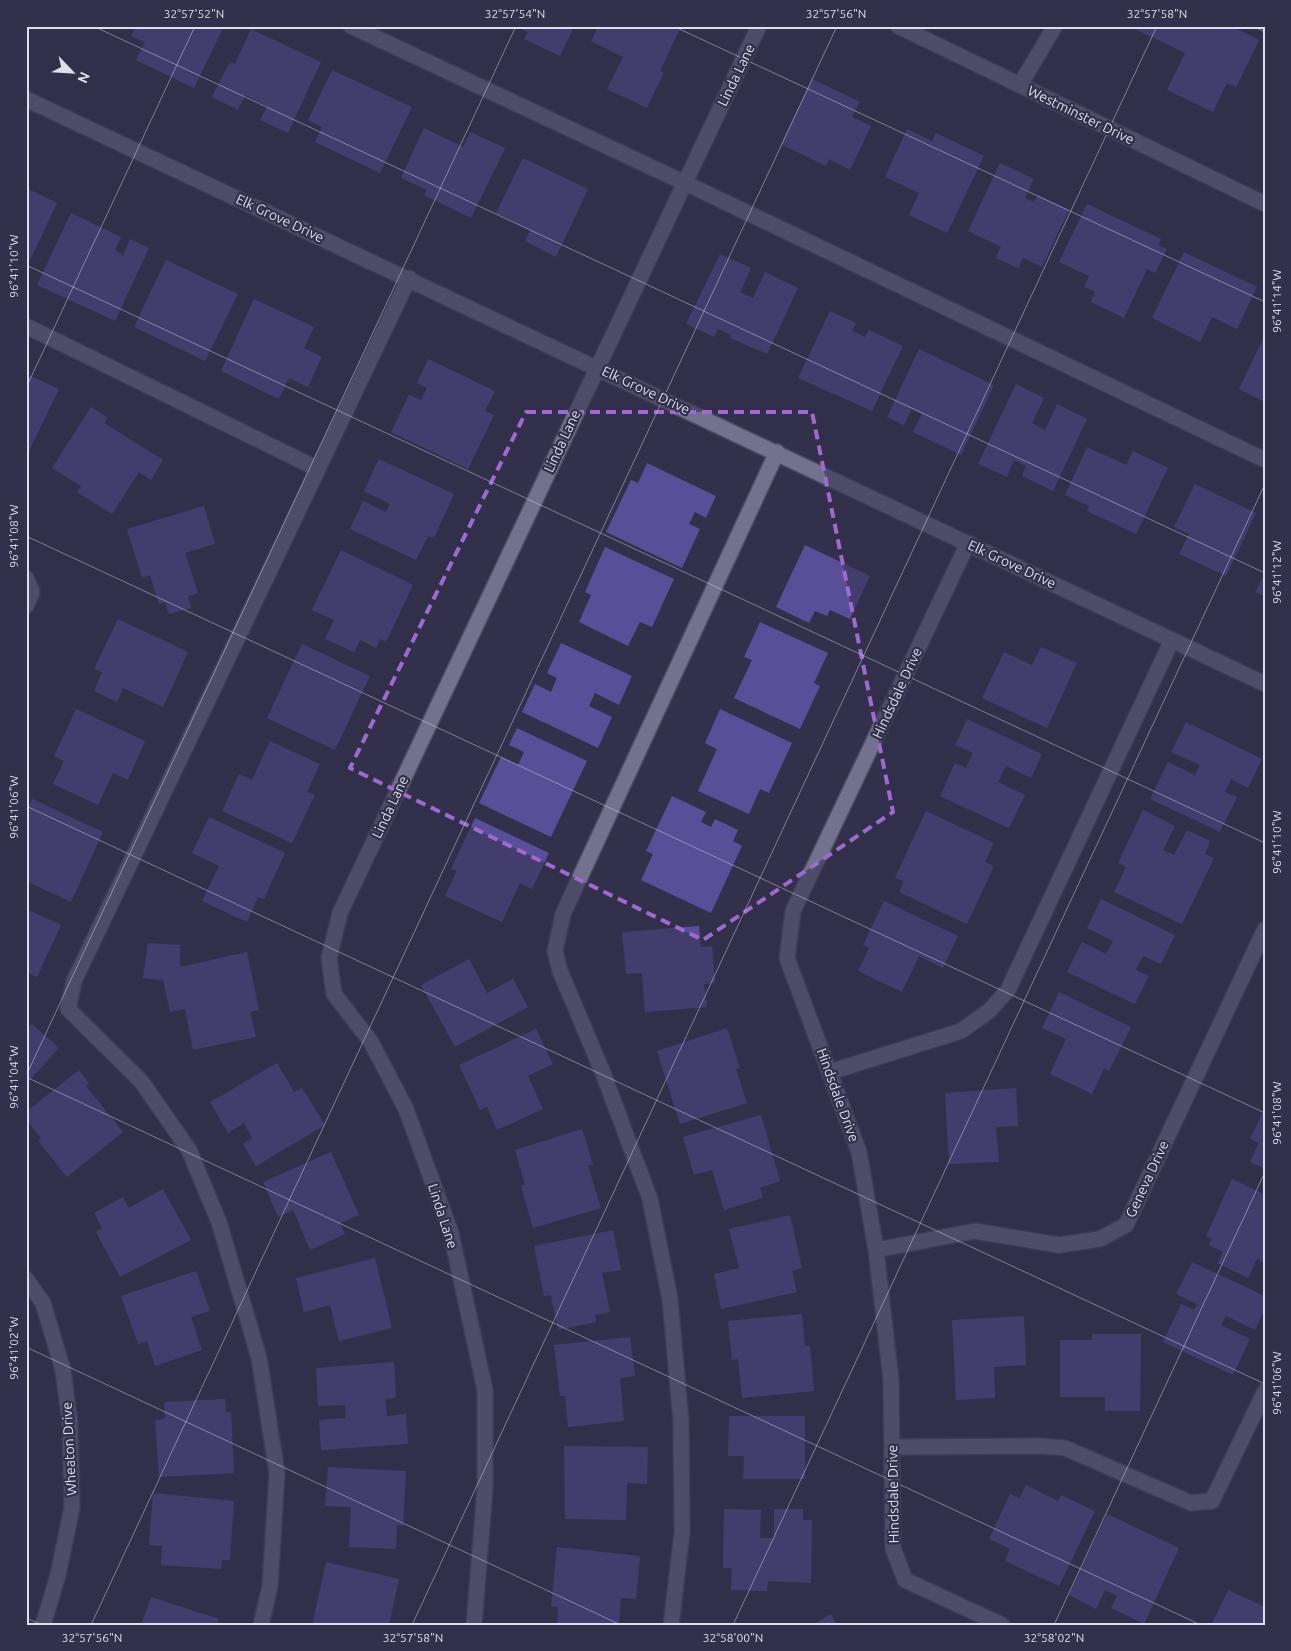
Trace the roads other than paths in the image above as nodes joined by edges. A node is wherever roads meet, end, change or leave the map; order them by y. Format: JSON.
{"nodes":[{"id":1,"x":350,"y":26,"type":"edge"},
{"id":2,"x":760,"y":26,"type":"edge"},
{"id":3,"x":898,"y":26,"type":"edge"},
{"id":4,"x":1055,"y":26,"type":"edge"},
{"id":5,"x":1020,"y":85,"type":"junction"},
{"id":6,"x":26,"y":99,"type":"edge"},
{"id":7,"x":685,"y":183,"type":"junction"},
{"id":8,"x":1265,"y":204,"type":"edge"},
{"id":9,"x":409,"y":278,"type":"junction"},
{"id":10,"x":26,"y":326,"type":"edge"},
{"id":11,"x":597,"y":366,"type":"junction"},
{"id":12,"x":777,"y":452,"type":"junction"},
{"id":13,"x":1265,"y":460,"type":"edge"},
{"id":14,"x":318,"y":468,"type":"junction"},
{"id":15,"x":968,"y":543,"type":"junction"},
{"id":16,"x":26,"y":578,"type":"edge"},
{"id":17,"x":26,"y":606,"type":"edge"},
{"id":18,"x":1172,"y":640,"type":"junction"},
{"id":19,"x":1265,"y":684,"type":"edge"},
{"id":20,"x":1265,"y":929,"type":"edge"},
{"id":21,"x":830,"y":1072,"type":"junction"},
{"id":22,"x":876,"y":1250,"type":"junction"},
{"id":23,"x":26,"y":1278,"type":"edge"},
{"id":24,"x":1265,"y":1391,"type":"edge"},
{"id":25,"x":892,"y":1446,"type":"junction"},
{"id":26,"x":478,"y":1623,"type":"edge"},
{"id":27,"x":43,"y":1625,"type":"edge"},
{"id":28,"x":261,"y":1625,"type":"edge"},
{"id":29,"x":671,"y":1625,"type":"edge"},
{"id":30,"x":1002,"y":1625,"type":"edge"}],
"edges":[{"from":1,"to":7,"type":"street"},
{"from":2,"to":7,"type":"street","name":"Linda Lane"},
{"from":3,"to":5,"type":"street","name":"Westminster Drive"},
{"from":4,"to":5,"type":"street"},
{"from":5,"to":8,"type":"street","name":"Westminster Drive"},
{"from":6,"to":9,"type":"street","name":"Elk Grove Drive"},
{"from":7,"to":11,"type":"street","name":"Linda Lane"},
{"from":7,"to":13,"type":"street"},
{"from":9,"to":11,"type":"street","name":"Elk Grove Drive"},
{"from":9,"to":14,"type":"street"},
{"from":10,"to":14,"type":"street"},
{"from":11,"to":12,"type":"street","name":"Elk Grove Drive"},
{"from":11,"to":26,"type":"street","name":"Linda Lane"},
{"from":12,"to":15,"type":"street","name":"Elk Grove Drive"},
{"from":12,"to":29,"type":"street"},
{"from":14,"to":28,"type":"street"},
{"from":15,"to":18,"type":"street","name":"Elk Grove Drive"},
{"from":15,"to":21,"type":"street","name":"Hindsdale Drive"},
{"from":16,"to":17,"type":"street"},
{"from":18,"to":19,"type":"street","name":"Elk Grove Drive"},
{"from":18,"to":21,"type":"street"},
{"from":20,"to":22,"type":"street","name":"Geneva Drive"},
{"from":21,"to":22,"type":"street","name":"Hindsdale Drive"},
{"from":22,"to":25,"type":"street","name":"Hindsdale Drive"},
{"from":23,"to":27,"type":"street","name":"Wheaton Drive"},
{"from":24,"to":25,"type":"street"},
{"from":25,"to":30,"type":"street","name":"Hindsdale Drive"}]}
